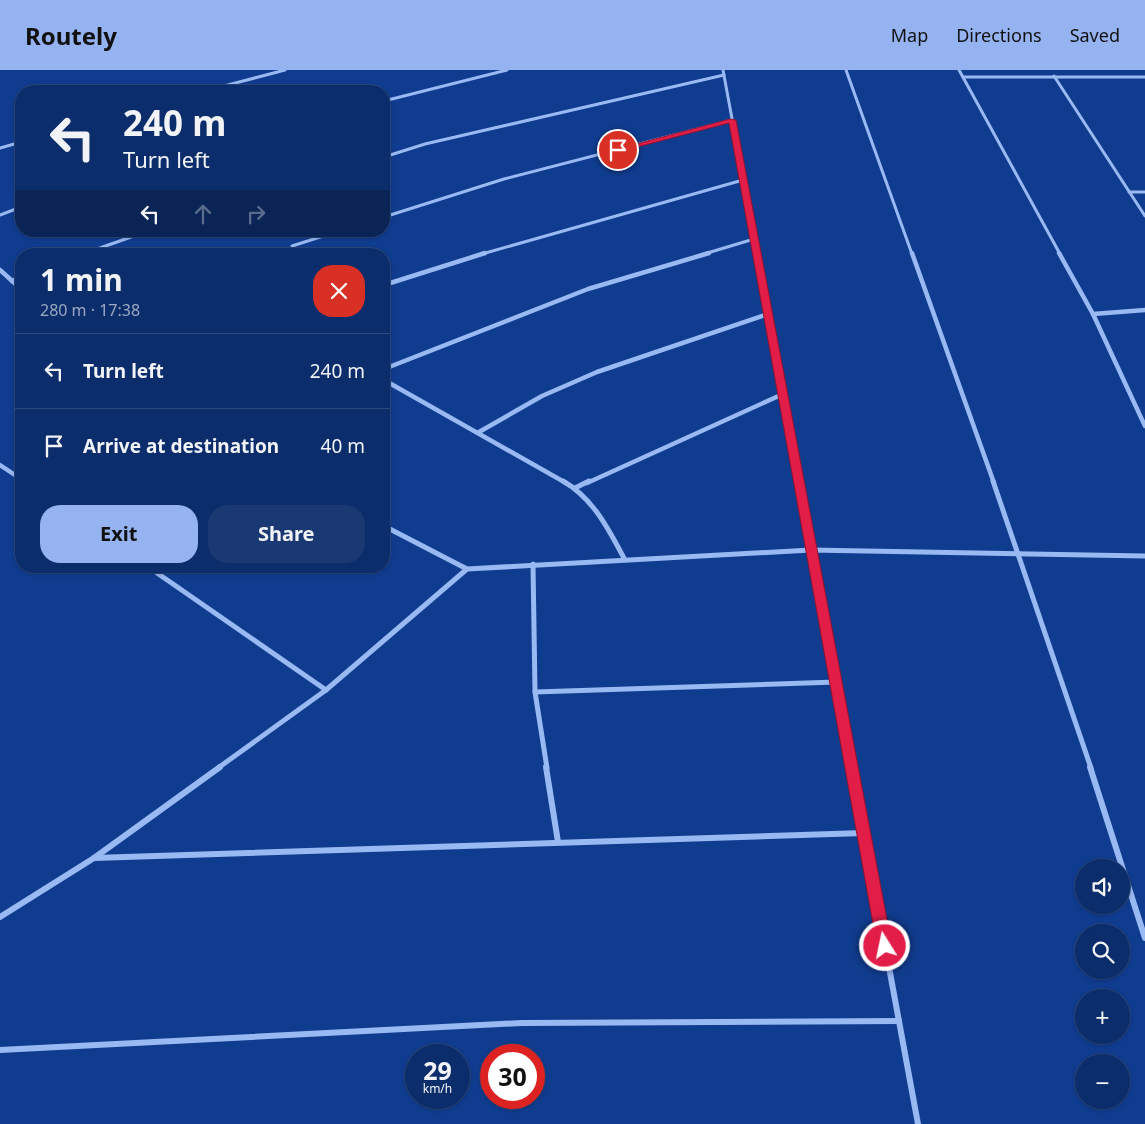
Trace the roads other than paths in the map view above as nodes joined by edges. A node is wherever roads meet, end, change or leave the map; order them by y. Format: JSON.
{"nodes":[{"id":1,"x":285,"y":70,"type":"edge"},
{"id":2,"x":507,"y":70,"type":"edge"},
{"id":3,"x":846,"y":70,"type":"edge"},
{"id":4,"x":959,"y":70,"type":"edge"},
{"id":5,"x":724,"y":72,"type":"edge"},
{"id":6,"x":1054,"y":76,"type":"junction"},
{"id":7,"x":963,"y":77,"type":"junction"},
{"id":8,"x":1145,"y":77,"type":"edge"},
{"id":9,"x":228,"y":85,"type":"edge"},
{"id":10,"x":390,"y":99,"type":"edge"},
{"id":11,"x":732,"y":120,"type":"junction"},
{"id":12,"x":15,"y":144,"type":"edge"},
{"id":13,"x":0,"y":148,"type":"edge"},
{"id":14,"x":390,"y":155,"type":"edge"},
{"id":15,"x":743,"y":180,"type":"junction"},
{"id":16,"x":1129,"y":192,"type":"junction"},
{"id":17,"x":1145,"y":192,"type":"edge"},
{"id":18,"x":15,"y":209,"type":"edge"},
{"id":19,"x":0,"y":214,"type":"edge"},
{"id":20,"x":390,"y":215,"type":"edge"},
{"id":21,"x":1145,"y":216,"type":"edge"},
{"id":22,"x":131,"y":237,"type":"edge"},
{"id":23,"x":320,"y":237,"type":"edge"},
{"id":24,"x":754,"y":239,"type":"junction"},
{"id":25,"x":292,"y":246,"type":"dead end"},
{"id":26,"x":100,"y":248,"type":"edge"},
{"id":27,"x":0,"y":270,"type":"edge"},
{"id":28,"x":15,"y":280,"type":"edge"},
{"id":29,"x":12,"y":281,"type":"junction"},
{"id":30,"x":390,"y":283,"type":"edge"},
{"id":31,"x":15,"y":284,"type":"edge"},
{"id":32,"x":1145,"y":310,"type":"edge"},
{"id":33,"x":768,"y":314,"type":"junction"},
{"id":34,"x":1093,"y":314,"type":"junction"},
{"id":35,"x":390,"y":367,"type":"edge"},
{"id":36,"x":390,"y":383,"type":"edge"},
{"id":37,"x":783,"y":394,"type":"junction"},
{"id":38,"x":1145,"y":426,"type":"edge"},
{"id":39,"x":479,"y":432,"type":"junction"},
{"id":40,"x":0,"y":465,"type":"edge"},
{"id":41,"x":15,"y":475,"type":"edge"},
{"id":42,"x":575,"y":488,"type":"junction"},
{"id":43,"x":390,"y":529,"type":"edge"},
{"id":44,"x":811,"y":550,"type":"junction"},
{"id":45,"x":1019,"y":553,"type":"junction"},
{"id":46,"x":1145,"y":556,"type":"edge"},
{"id":47,"x":625,"y":560,"type":"junction"},
{"id":48,"x":533,"y":564,"type":"junction"},
{"id":49,"x":467,"y":569,"type":"junction"},
{"id":50,"x":157,"y":573,"type":"edge"},
{"id":51,"x":836,"y":682,"type":"junction"},
{"id":52,"x":326,"y":690,"type":"junction"},
{"id":53,"x":535,"y":692,"type":"junction"},
{"id":54,"x":864,"y":833,"type":"junction"},
{"id":55,"x":558,"y":842,"type":"junction"},
{"id":56,"x":94,"y":858,"type":"junction"},
{"id":57,"x":0,"y":917,"type":"edge"},
{"id":58,"x":1145,"y":938,"type":"edge"},
{"id":59,"x":899,"y":1021,"type":"junction"},
{"id":60,"x":0,"y":1050,"type":"edge"},
{"id":61,"x":918,"y":1124,"type":"edge"}],
"edges":[{"from":1,"to":9,"type":"street"},
{"from":2,"to":10,"type":"street"},
{"from":3,"to":45,"type":"street"},
{"from":4,"to":7,"type":"street"},
{"from":5,"to":11,"type":"street"},
{"from":5,"to":14,"type":"street"},
{"from":6,"to":7,"type":"street"},
{"from":6,"to":8,"type":"street"},
{"from":6,"to":16,"type":"street"},
{"from":7,"to":34,"type":"street"},
{"from":11,"to":15,"type":"street"},
{"from":11,"to":20,"type":"street"},
{"from":12,"to":13,"type":"street"},
{"from":15,"to":24,"type":"street"},
{"from":15,"to":30,"type":"street"},
{"from":16,"to":17,"type":"street"},
{"from":16,"to":21,"type":"street"},
{"from":18,"to":19,"type":"street"},
{"from":22,"to":26,"type":"street"},
{"from":23,"to":25,"type":"street"},
{"from":24,"to":33,"type":"street"},
{"from":24,"to":35,"type":"street"},
{"from":27,"to":29,"type":"street"},
{"from":28,"to":29,"type":"street"},
{"from":29,"to":31,"type":"street"},
{"from":32,"to":34,"type":"street"},
{"from":33,"to":37,"type":"street"},
{"from":33,"to":39,"type":"street"},
{"from":34,"to":38,"type":"street"},
{"from":36,"to":39,"type":"street"},
{"from":37,"to":42,"type":"street"},
{"from":37,"to":44,"type":"street"},
{"from":39,"to":42,"type":"street"},
{"from":40,"to":41,"type":"street"},
{"from":42,"to":47,"type":"street"},
{"from":43,"to":49,"type":"street"},
{"from":44,"to":45,"type":"street"},
{"from":44,"to":47,"type":"street"},
{"from":44,"to":51,"type":"street"},
{"from":45,"to":46,"type":"street"},
{"from":45,"to":58,"type":"street"},
{"from":47,"to":48,"type":"street"},
{"from":48,"to":49,"type":"street"},
{"from":48,"to":53,"type":"street"},
{"from":49,"to":52,"type":"street"},
{"from":50,"to":52,"type":"street"},
{"from":51,"to":53,"type":"street"},
{"from":51,"to":54,"type":"street"},
{"from":52,"to":56,"type":"street"},
{"from":53,"to":55,"type":"street"},
{"from":54,"to":55,"type":"street"},
{"from":54,"to":59,"type":"street"},
{"from":55,"to":56,"type":"street"},
{"from":56,"to":57,"type":"street"},
{"from":59,"to":60,"type":"street"},
{"from":59,"to":61,"type":"street"}]}
